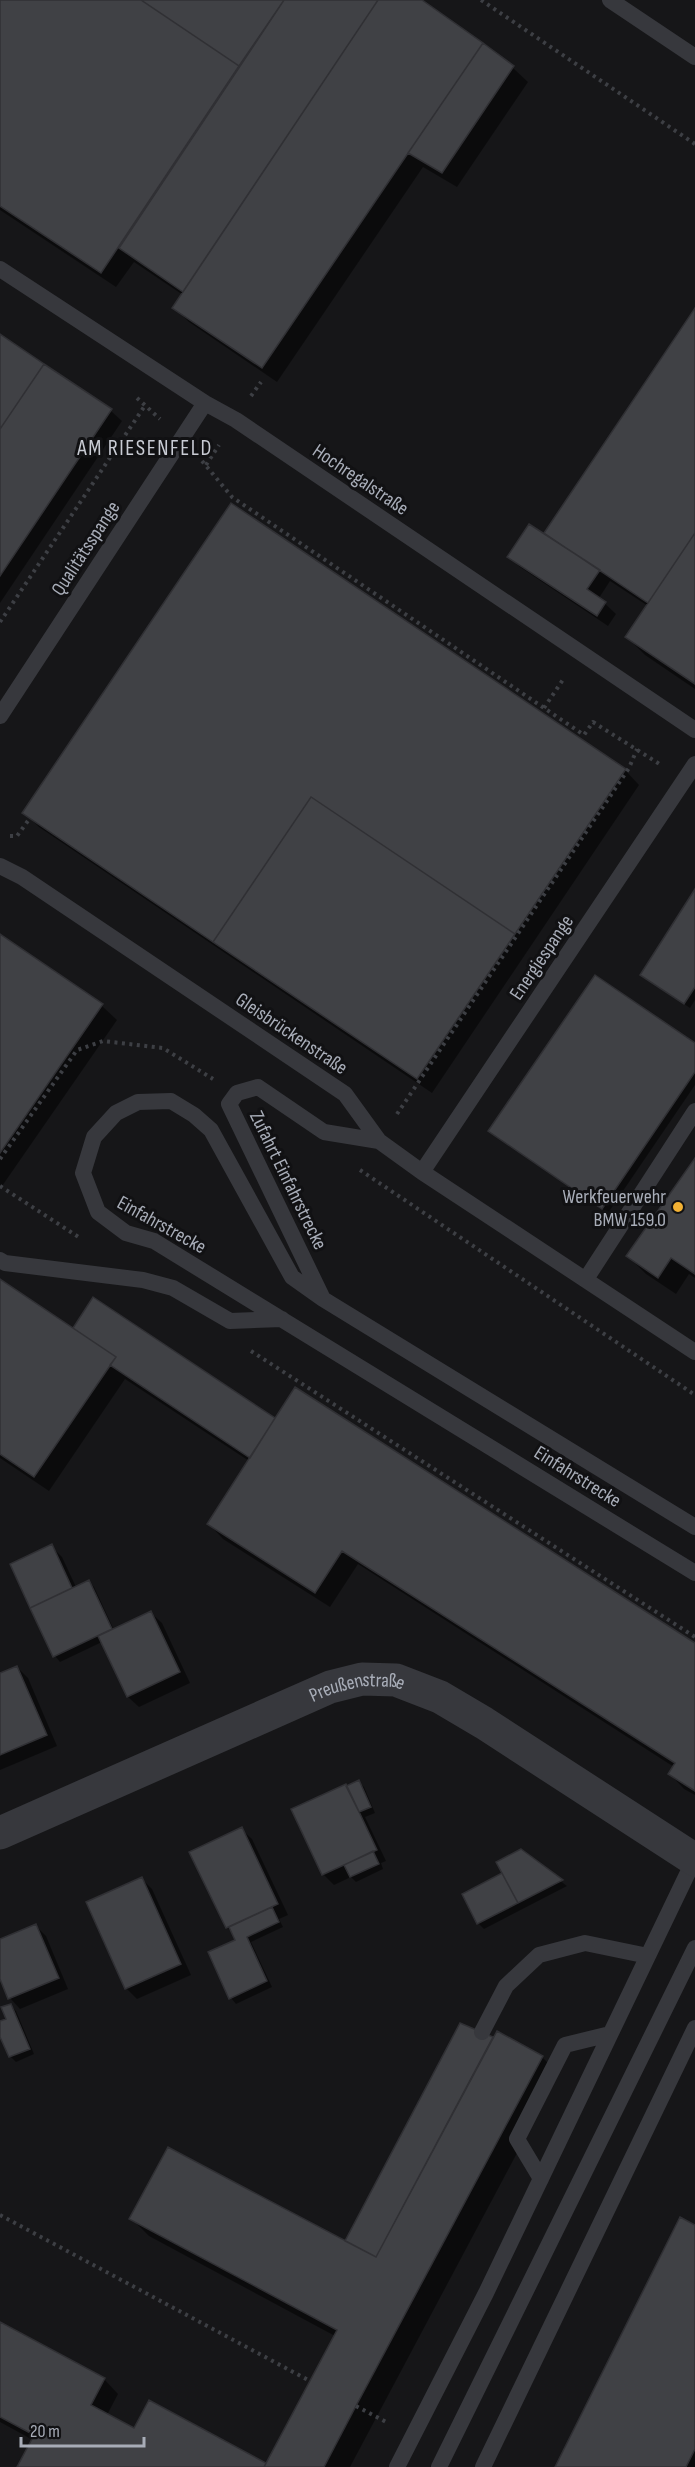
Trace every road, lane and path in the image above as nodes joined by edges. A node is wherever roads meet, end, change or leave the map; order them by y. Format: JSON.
{"nodes":[{"id":1,"x":481,"y":0,"type":"edge"},
{"id":2,"x":610,"y":0,"type":"edge"},
{"id":3,"x":488,"y":2,"type":"edge"},
{"id":4,"x":695,"y":57,"type":"edge"},
{"id":5,"x":695,"y":144,"type":"edge"},
{"id":6,"x":0,"y":269,"type":"edge"},
{"id":7,"x":136,"y":397,"type":"dead end"},
{"id":8,"x":205,"y":403,"type":"junction"},
{"id":9,"x":146,"y":404,"type":"junction"},
{"id":10,"x":181,"y":440,"type":"junction"},
{"id":11,"x":0,"y":622,"type":"edge"},
{"id":12,"x":0,"y":716,"type":"edge"},
{"id":13,"x":695,"y":730,"type":"edge"},
{"id":14,"x":637,"y":749,"type":"junction"},
{"id":15,"x":695,"y":764,"type":"edge"},
{"id":16,"x":684,"y":780,"type":"junction"},
{"id":17,"x":30,"y":818,"type":"dead end"},
{"id":18,"x":0,"y":835,"type":"edge"},
{"id":19,"x":0,"y":866,"type":"edge"},
{"id":20,"x":237,"y":1093,"type":"junction"},
{"id":21,"x":695,"y":1111,"type":"edge"},
{"id":22,"x":379,"y":1141,"type":"junction"},
{"id":23,"x":0,"y":1158,"type":"edge"},
{"id":24,"x":422,"y":1172,"type":"junction"},
{"id":25,"x":0,"y":1186,"type":"edge"},
{"id":26,"x":86,"y":1242,"type":"dead end"},
{"id":27,"x":0,"y":1260,"type":"edge"},
{"id":28,"x":586,"y":1279,"type":"junction"},
{"id":29,"x":323,"y":1299,"type":"junction"},
{"id":30,"x":282,"y":1319,"type":"junction"},
{"id":31,"x":241,"y":1345,"type":"dead end"},
{"id":32,"x":695,"y":1352,"type":"edge"},
{"id":33,"x":695,"y":1395,"type":"edge"},
{"id":34,"x":695,"y":1527,"type":"edge"},
{"id":35,"x":695,"y":1573,"type":"edge"},
{"id":36,"x":695,"y":1637,"type":"edge"},
{"id":37,"x":0,"y":1833,"type":"edge"},
{"id":38,"x":694,"y":1860,"type":"edge"},
{"id":39,"x":695,"y":1948,"type":"edge"},
{"id":40,"x":648,"y":1956,"type":"junction"},
{"id":41,"x":695,"y":2028,"type":"edge"},
{"id":42,"x":482,"y":2032,"type":"dead end"},
{"id":43,"x":610,"y":2034,"type":"junction"},
{"id":44,"x":541,"y":2179,"type":"junction"},
{"id":45,"x":0,"y":2216,"type":"edge"},
{"id":46,"x":310,"y":2381,"type":"dead end"},
{"id":47,"x":397,"y":2467,"type":"edge"},
{"id":48,"x":439,"y":2467,"type":"edge"},
{"id":49,"x":483,"y":2467,"type":"edge"}],
"edges":[{"from":1,"to":3,"type":"path"},
{"from":2,"to":4,"type":"lane"},
{"from":3,"to":5,"type":"path"},
{"from":6,"to":8,"type":"lane","name":"Hochregalstraße"},
{"from":7,"to":9,"type":"path"},
{"from":8,"to":10,"type":"lane","name":"Qualitätsspange"},
{"from":8,"to":13,"type":"lane","name":"Hochregalstraße"},
{"from":9,"to":10,"type":"path"},
{"from":9,"to":11,"type":"path"},
{"from":10,"to":12,"type":"lane","name":"Qualitätsspange"},
{"from":10,"to":14,"type":"path"},
{"from":14,"to":16,"type":"path"},
{"from":14,"to":22,"type":"path"},
{"from":15,"to":16,"type":"lane","name":"Energiespange"},
{"from":16,"to":24,"type":"lane","name":"Energiespange"},
{"from":17,"to":18,"type":"path"},
{"from":19,"to":22,"type":"lane","name":"Gleisbrückenstraße"},
{"from":20,"to":22,"type":"lane","name":"Zufahrt Einfahrstrecke"},
{"from":20,"to":23,"type":"path"},
{"from":20,"to":29,"type":"lane","name":"Zufahrt Einfahrstrecke"},
{"from":21,"to":28,"type":"lane"},
{"from":22,"to":24,"type":"lane","name":"Gleisbrückenstraße"},
{"from":22,"to":33,"type":"path"},
{"from":24,"to":28,"type":"lane","name":"Gleisbrückenstraße"},
{"from":25,"to":26,"type":"path"},
{"from":27,"to":30,"type":"lane"},
{"from":28,"to":32,"type":"lane","name":"Gleisbrückenstraße"},
{"from":29,"to":30,"type":"lane","name":"Einfahrstrecke"},
{"from":29,"to":34,"type":"lane","name":"Einfahrstrecke"},
{"from":30,"to":35,"type":"lane","name":"Einfahrstrecke"},
{"from":31,"to":36,"type":"path"},
{"from":37,"to":38,"type":"street","name":"Preußenstraße"},
{"from":38,"to":40,"type":"lane"},
{"from":39,"to":48,"type":"lane"},
{"from":40,"to":42,"type":"lane"},
{"from":40,"to":43,"type":"lane"},
{"from":41,"to":49,"type":"lane"},
{"from":43,"to":44,"type":"lane"},
{"from":43,"to":44,"type":"lane"},
{"from":44,"to":47,"type":"lane"},
{"from":45,"to":46,"type":"path"}]}
